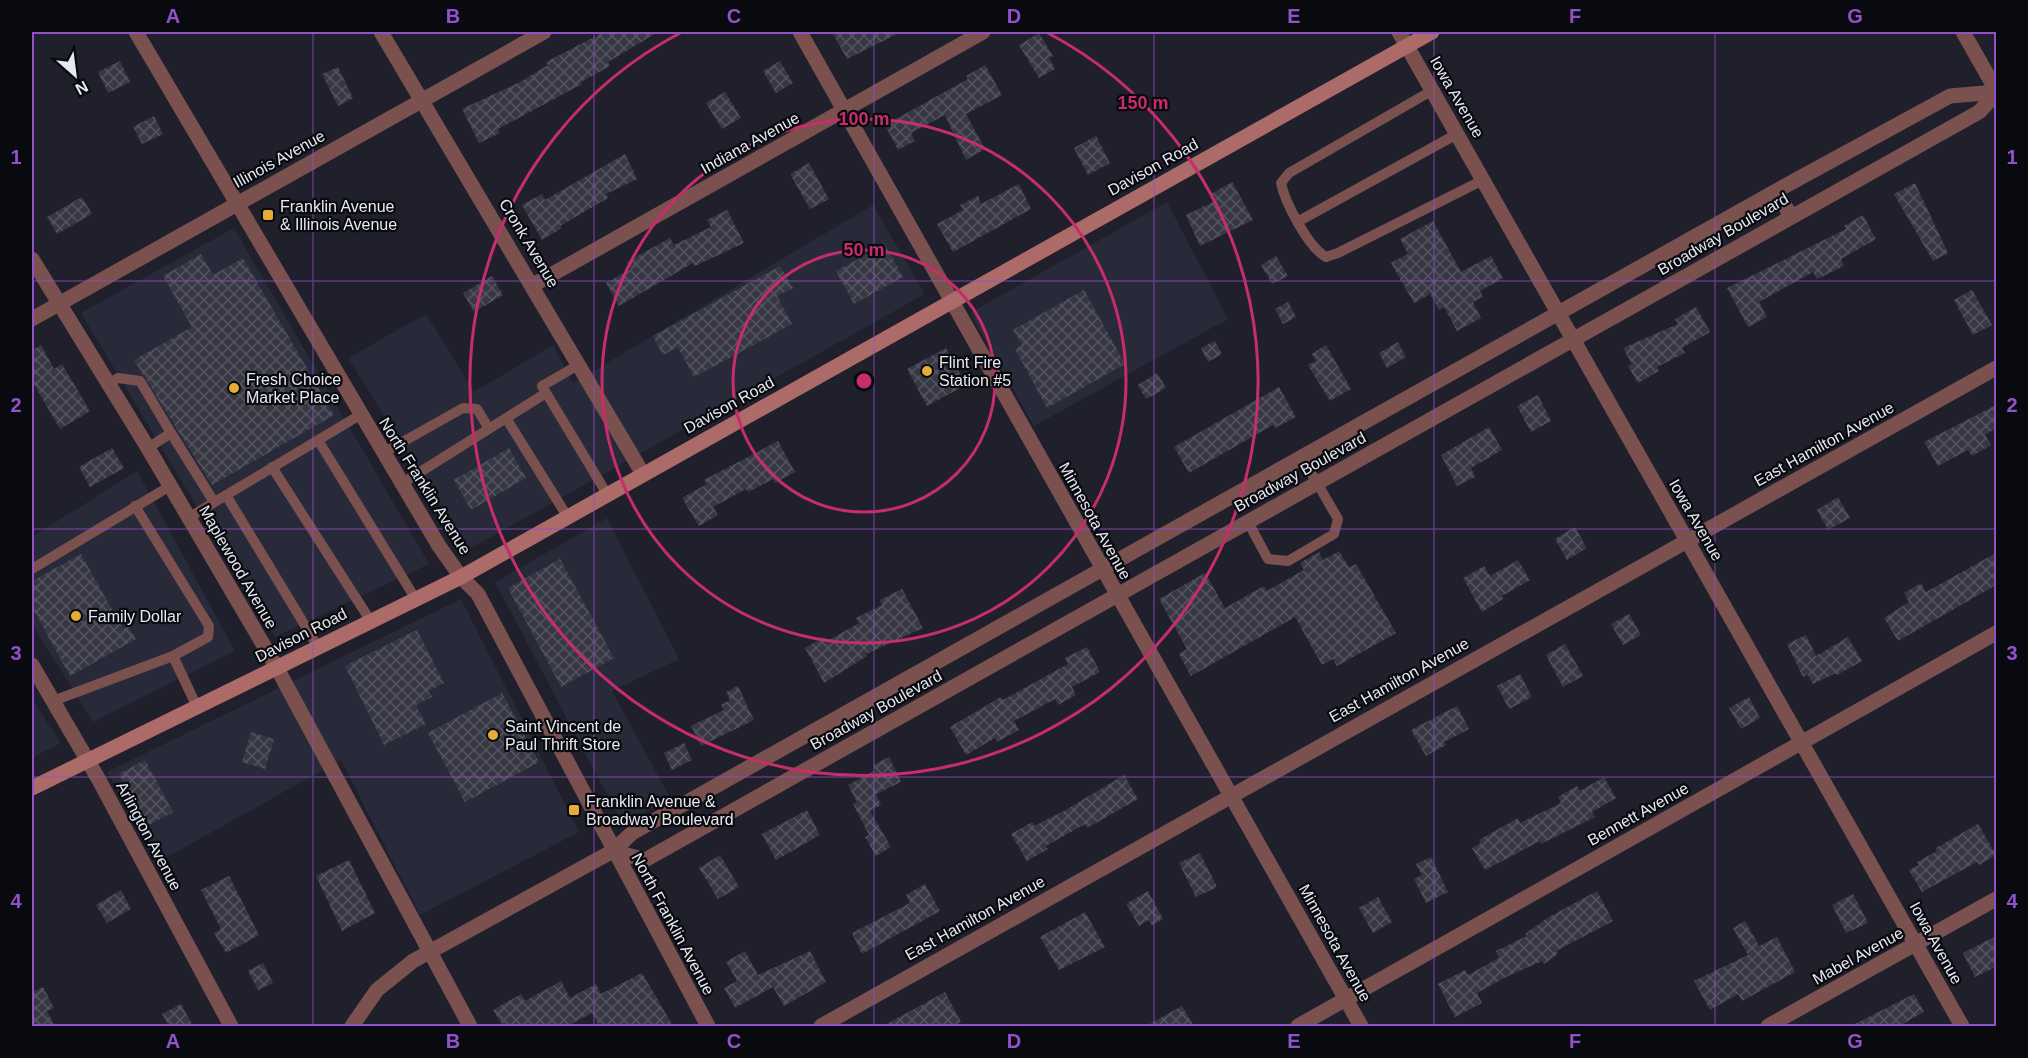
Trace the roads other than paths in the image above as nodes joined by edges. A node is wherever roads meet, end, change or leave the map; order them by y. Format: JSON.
{"nodes":[{"id":1,"x":136,"y":32,"type":"edge"},
{"id":2,"x":381,"y":32,"type":"edge"},
{"id":3,"x":544,"y":32,"type":"edge"},
{"id":4,"x":800,"y":32,"type":"edge"},
{"id":5,"x":983,"y":32,"type":"edge"},
{"id":6,"x":1399,"y":32,"type":"edge"},
{"id":7,"x":1432,"y":32,"type":"edge"},
{"id":8,"x":1963,"y":32,"type":"edge"},
{"id":9,"x":1407,"y":46,"type":"junction"},
{"id":10,"x":1433,"y":90,"type":"junction"},
{"id":11,"x":1996,"y":92,"type":"edge"},
{"id":12,"x":422,"y":100,"type":"junction"},
{"id":13,"x":845,"y":110,"type":"junction"},
{"id":14,"x":1457,"y":134,"type":"junction"},
{"id":15,"x":1483,"y":180,"type":"junction"},
{"id":16,"x":1776,"y":191,"type":"junction"},
{"id":17,"x":238,"y":203,"type":"junction"},
{"id":18,"x":1791,"y":216,"type":"junction"},
{"id":19,"x":1299,"y":221,"type":"junction"},
{"id":20,"x":32,"y":259,"type":"edge"},
{"id":21,"x":533,"y":285,"type":"junction"},
{"id":22,"x":951,"y":301,"type":"junction"},
{"id":23,"x":58,"y":304,"type":"junction"},
{"id":24,"x":1558,"y":313,"type":"junction"},
{"id":25,"x":32,"y":319,"type":"edge"},
{"id":26,"x":1573,"y":340,"type":"junction"},
{"id":27,"x":580,"y":364,"type":"junction"},
{"id":28,"x":1996,"y":368,"type":"edge"},
{"id":29,"x":108,"y":384,"type":"junction"},
{"id":30,"x":546,"y":393,"type":"junction"},
{"id":31,"x":360,"y":415,"type":"junction"},
{"id":32,"x":506,"y":418,"type":"junction"},
{"id":33,"x":489,"y":429,"type":"junction"},
{"id":34,"x":171,"y":433,"type":"junction"},
{"id":35,"x":318,"y":440,"type":"junction"},
{"id":36,"x":148,"y":448,"type":"junction"},
{"id":37,"x":382,"y":453,"type":"junction"},
{"id":38,"x":1302,"y":457,"type":"junction"},
{"id":39,"x":272,"y":467,"type":"junction"},
{"id":40,"x":643,"y":474,"type":"junction"},
{"id":41,"x":1317,"y":483,"type":"junction"},
{"id":42,"x":401,"y":484,"type":"junction"},
{"id":43,"x":170,"y":486,"type":"junction"},
{"id":44,"x":607,"y":494,"type":"junction"},
{"id":45,"x":226,"y":495,"type":"junction"},
{"id":46,"x":214,"y":502,"type":"junction"},
{"id":47,"x":135,"y":506,"type":"junction"},
{"id":48,"x":567,"y":516,"type":"junction"},
{"id":49,"x":188,"y":518,"type":"junction"},
{"id":50,"x":1248,"y":522,"type":"junction"},
{"id":51,"x":1687,"y":541,"type":"junction"},
{"id":52,"x":1101,"y":569,"type":"junction"},
{"id":53,"x":32,"y":570,"type":"edge"},
{"id":54,"x":460,"y":577,"type":"junction"},
{"id":55,"x":1116,"y":596,"type":"junction"},
{"id":56,"x":415,"y":598,"type":"junction"},
{"id":57,"x":370,"y":620,"type":"junction"},
{"id":58,"x":1996,"y":633,"type":"edge"},
{"id":59,"x":318,"y":647,"type":"junction"},
{"id":60,"x":173,"y":656,"type":"junction"},
{"id":61,"x":32,"y":664,"type":"edge"},
{"id":62,"x":276,"y":668,"type":"junction"},
{"id":63,"x":53,"y":701,"type":"junction"},
{"id":64,"x":197,"y":707,"type":"junction"},
{"id":65,"x":1803,"y":743,"type":"junction"},
{"id":66,"x":88,"y":761,"type":"junction"},
{"id":67,"x":32,"y":788,"type":"edge"},
{"id":68,"x":1231,"y":794,"type":"junction"},
{"id":69,"x":613,"y":851,"type":"junction"},
{"id":70,"x":1996,"y":899,"type":"edge"},
{"id":71,"x":1916,"y":945,"type":"junction"},
{"id":72,"x":430,"y":952,"type":"junction"},
{"id":73,"x":1345,"y":1000,"type":"junction"},
{"id":74,"x":231,"y":1026,"type":"edge"},
{"id":75,"x":352,"y":1026,"type":"edge"},
{"id":76,"x":470,"y":1026,"type":"edge"},
{"id":77,"x":708,"y":1026,"type":"edge"},
{"id":78,"x":820,"y":1026,"type":"edge"},
{"id":79,"x":1298,"y":1026,"type":"edge"},
{"id":80,"x":1361,"y":1026,"type":"edge"},
{"id":81,"x":1768,"y":1026,"type":"edge"},
{"id":82,"x":1962,"y":1026,"type":"edge"}],
"edges":[{"from":1,"to":17,"type":"street","name":"North Franklin Avenue"},
{"from":2,"to":12,"type":"street","name":"Cronk Avenue"},
{"from":3,"to":12,"type":"street","name":"Illinois Avenue"},
{"from":4,"to":13,"type":"street","name":"Minnesota Avenue"},
{"from":5,"to":13,"type":"street","name":"Indiana Avenue"},
{"from":6,"to":9,"type":"street","name":"Iowa Avenue"},
{"from":7,"to":9,"type":"main road","name":"Davison Road"},
{"from":8,"to":11,"type":"street"},
{"from":9,"to":10,"type":"street","name":"Iowa Avenue"},
{"from":9,"to":22,"type":"main road","name":"Davison Road"},
{"from":10,"to":14,"type":"street","name":"Iowa Avenue"},
{"from":10,"to":19,"type":"lane"},
{"from":11,"to":16,"type":"street","name":"Broadway Boulevard"},
{"from":11,"to":18,"type":"street","name":"Broadway Boulevard"},
{"from":12,"to":17,"type":"street","name":"Illinois Avenue"},
{"from":12,"to":21,"type":"street","name":"Cronk Avenue"},
{"from":13,"to":21,"type":"street","name":"Indiana Avenue"},
{"from":13,"to":22,"type":"street","name":"Minnesota Avenue"},
{"from":14,"to":15,"type":"street","name":"Iowa Avenue"},
{"from":14,"to":19,"type":"lane"},
{"from":15,"to":19,"type":"lane"},
{"from":15,"to":24,"type":"street","name":"Iowa Avenue"},
{"from":16,"to":18,"type":"street"},
{"from":16,"to":24,"type":"street","name":"Broadway Boulevard"},
{"from":17,"to":23,"type":"street","name":"Illinois Avenue"},
{"from":17,"to":31,"type":"street","name":"North Franklin Avenue"},
{"from":18,"to":26,"type":"street","name":"Broadway Boulevard"},
{"from":20,"to":23,"type":"street","name":"Maplewood Avenue"},
{"from":21,"to":27,"type":"street","name":"Cronk Avenue"},
{"from":22,"to":40,"type":"main road","name":"Davison Road"},
{"from":22,"to":52,"type":"street","name":"Minnesota Avenue"},
{"from":23,"to":25,"type":"street","name":"Illinois Avenue"},
{"from":23,"to":29,"type":"street","name":"Maplewood Avenue"},
{"from":24,"to":26,"type":"street","name":"Iowa Avenue"},
{"from":24,"to":38,"type":"street","name":"Broadway Boulevard"},
{"from":26,"to":41,"type":"street","name":"Broadway Boulevard"},
{"from":26,"to":51,"type":"street","name":"Iowa Avenue"},
{"from":27,"to":30,"type":"lane"},
{"from":27,"to":40,"type":"street","name":"Cronk Avenue"},
{"from":28,"to":51,"type":"street","name":"East Hamilton Avenue"},
{"from":29,"to":34,"type":"lane"},
{"from":29,"to":36,"type":"street","name":"Maplewood Avenue"},
{"from":30,"to":32,"type":"lane"},
{"from":30,"to":44,"type":"lane"},
{"from":31,"to":35,"type":"lane"},
{"from":31,"to":37,"type":"street","name":"North Franklin Avenue"},
{"from":32,"to":33,"type":"lane"},
{"from":32,"to":48,"type":"lane"},
{"from":33,"to":37,"type":"lane"},
{"from":33,"to":42,"type":"lane"},
{"from":34,"to":36,"type":"lane"},
{"from":34,"to":46,"type":"lane"},
{"from":35,"to":39,"type":"lane"},
{"from":35,"to":56,"type":"lane"},
{"from":36,"to":43,"type":"street","name":"Maplewood Avenue"},
{"from":37,"to":42,"type":"street","name":"North Franklin Avenue"},
{"from":38,"to":41,"type":"lane"},
{"from":38,"to":52,"type":"street","name":"Broadway Boulevard"},
{"from":39,"to":45,"type":"lane"},
{"from":39,"to":57,"type":"lane"},
{"from":40,"to":44,"type":"main road","name":"Davison Road"},
{"from":41,"to":50,"type":"street","name":"Broadway Boulevard"},
{"from":41,"to":50,"type":"lane"},
{"from":42,"to":54,"type":"street","name":"North Franklin Avenue"},
{"from":43,"to":47,"type":"lane"},
{"from":43,"to":49,"type":"street","name":"Maplewood Avenue"},
{"from":44,"to":48,"type":"main road","name":"Davison Road"},
{"from":45,"to":46,"type":"lane"},
{"from":45,"to":59,"type":"lane"},
{"from":46,"to":49,"type":"lane"},
{"from":47,"to":53,"type":"lane"},
{"from":47,"to":60,"type":"lane"},
{"from":48,"to":54,"type":"main road","name":"Davison Road"},
{"from":49,"to":62,"type":"street","name":"Maplewood Avenue"},
{"from":50,"to":55,"type":"street","name":"Broadway Boulevard"},
{"from":51,"to":65,"type":"street","name":"Iowa Avenue"},
{"from":51,"to":68,"type":"street","name":"East Hamilton Avenue"},
{"from":52,"to":55,"type":"street","name":"Minnesota Avenue"},
{"from":52,"to":69,"type":"street","name":"Broadway Boulevard"},
{"from":54,"to":56,"type":"main road","name":"Davison Road"},
{"from":54,"to":69,"type":"street","name":"North Franklin Avenue"},
{"from":55,"to":68,"type":"street","name":"Minnesota Avenue"},
{"from":55,"to":69,"type":"street","name":"Broadway Boulevard"},
{"from":56,"to":57,"type":"main road","name":"Davison Road"},
{"from":57,"to":59,"type":"main road","name":"Davison Road"},
{"from":58,"to":65,"type":"street","name":"Bennett Avenue"},
{"from":59,"to":62,"type":"main road","name":"Davison Road"},
{"from":60,"to":63,"type":"lane"},
{"from":60,"to":64,"type":"lane"},
{"from":61,"to":63,"type":"street","name":"Arlington Avenue"},
{"from":62,"to":64,"type":"main road","name":"Davison Road"},
{"from":62,"to":72,"type":"street","name":"Maplewood Avenue"},
{"from":63,"to":66,"type":"street","name":"Arlington Avenue"},
{"from":64,"to":66,"type":"main road","name":"Davison Road"},
{"from":65,"to":71,"type":"street","name":"Iowa Avenue"},
{"from":65,"to":73,"type":"street","name":"Bennett Avenue"},
{"from":66,"to":67,"type":"main road","name":"Davison Road"},
{"from":66,"to":74,"type":"street","name":"Arlington Avenue"},
{"from":68,"to":73,"type":"street","name":"Minnesota Avenue"},
{"from":68,"to":78,"type":"street","name":"East Hamilton Avenue"},
{"from":69,"to":72,"type":"street","name":"Broadway Boulevard"},
{"from":69,"to":77,"type":"street","name":"North Franklin Avenue"},
{"from":70,"to":71,"type":"street","name":"Mabel Avenue"},
{"from":71,"to":81,"type":"street","name":"Mabel Avenue"},
{"from":71,"to":82,"type":"street","name":"Iowa Avenue"},
{"from":72,"to":75,"type":"street","name":"Broadway Boulevard"},
{"from":72,"to":76,"type":"street","name":"Maplewood Avenue"},
{"from":73,"to":79,"type":"street","name":"Bennett Avenue"},
{"from":73,"to":80,"type":"street","name":"Minnesota Avenue"}]}
